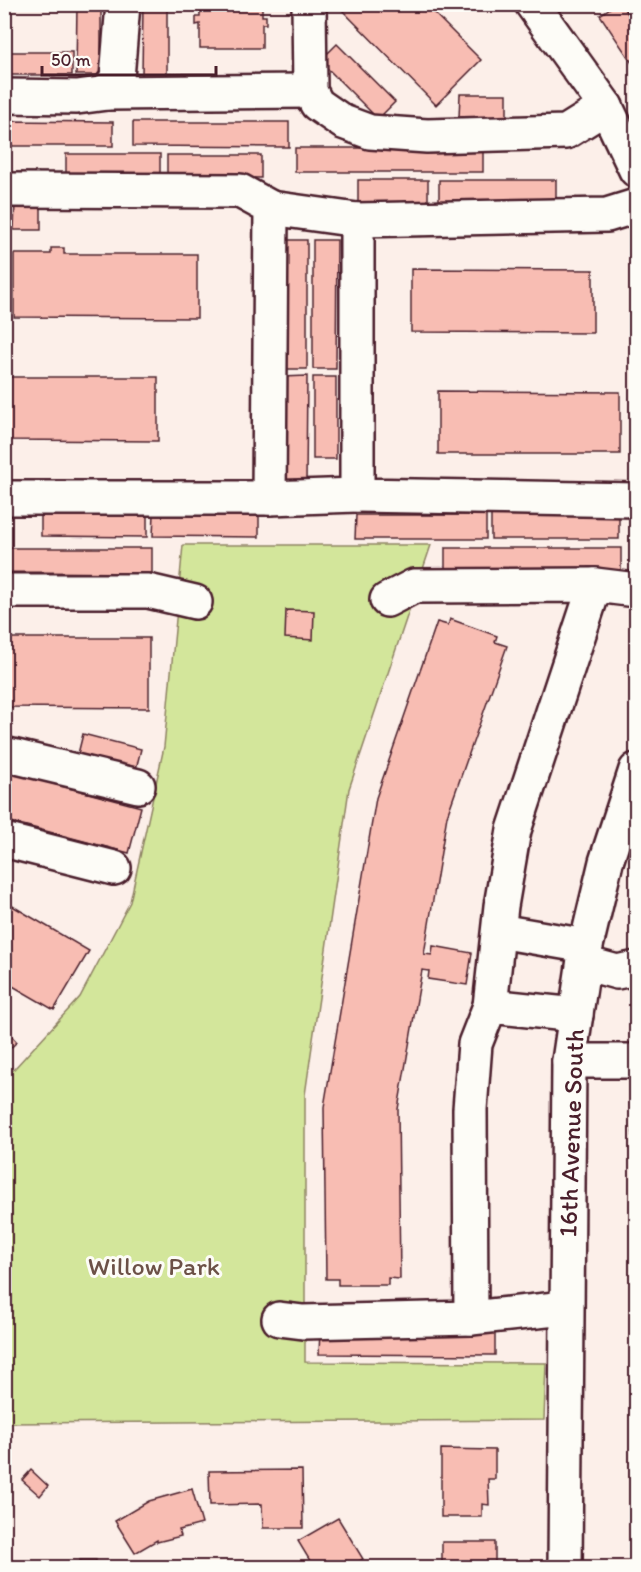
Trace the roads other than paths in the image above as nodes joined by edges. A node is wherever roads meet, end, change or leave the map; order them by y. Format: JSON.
{"nodes":[{"id":1,"x":123,"y":4,"type":"edge"},
{"id":2,"x":309,"y":4,"type":"edge"},
{"id":3,"x":532,"y":4,"type":"edge"},
{"id":4,"x":310,"y":91,"type":"junction"},
{"id":5,"x":107,"y":93,"type":"junction"},
{"id":6,"x":4,"y":96,"type":"edge"},
{"id":7,"x":606,"y":107,"type":"junction"},
{"id":8,"x":636,"y":170,"type":"edge"},
{"id":9,"x":4,"y":190,"type":"edge"},
{"id":10,"x":636,"y":206,"type":"edge"},
{"id":11,"x":271,"y":208,"type":"junction"},
{"id":12,"x":357,"y":220,"type":"junction"},
{"id":13,"x":357,"y":495,"type":"junction"},
{"id":14,"x":4,"y":498,"type":"edge"},
{"id":15,"x":268,"y":498,"type":"junction"},
{"id":16,"x":636,"y":500,"type":"edge"},
{"id":17,"x":595,"y":585,"type":"junction"},
{"id":18,"x":636,"y":590,"type":"edge"},
{"id":19,"x":4,"y":591,"type":"edge"},
{"id":20,"x":387,"y":600,"type":"dead end"},
{"id":21,"x":195,"y":602,"type":"dead end"},
{"id":22,"x":4,"y":754,"type":"edge"},
{"id":23,"x":636,"y":770,"type":"edge"},
{"id":24,"x":138,"y":786,"type":"dead end"},
{"id":25,"x":4,"y":840,"type":"edge"},
{"id":26,"x":114,"y":868,"type":"dead end"},
{"id":27,"x":499,"y":931,"type":"junction"},
{"id":28,"x":585,"y":954,"type":"junction"},
{"id":29,"x":636,"y":968,"type":"edge"},
{"id":30,"x":490,"y":1006,"type":"junction"},
{"id":31,"x":576,"y":1015,"type":"junction"},
{"id":32,"x":569,"y":1060,"type":"junction"},
{"id":33,"x":636,"y":1061,"type":"edge"},
{"id":34,"x":566,"y":1308,"type":"junction"},
{"id":35,"x":471,"y":1318,"type":"junction"},
{"id":36,"x":279,"y":1319,"type":"dead end"},
{"id":37,"x":566,"y":1568,"type":"edge"}],
"edges":[{"from":1,"to":5,"type":"street"},
{"from":2,"to":4,"type":"street"},
{"from":3,"to":7,"type":"street"},
{"from":4,"to":5,"type":"street"},
{"from":4,"to":7,"type":"street"},
{"from":5,"to":6,"type":"street"},
{"from":7,"to":8,"type":"street"},
{"from":9,"to":11,"type":"street"},
{"from":10,"to":12,"type":"street"},
{"from":11,"to":12,"type":"street"},
{"from":11,"to":15,"type":"street"},
{"from":12,"to":13,"type":"street"},
{"from":13,"to":15,"type":"street"},
{"from":13,"to":16,"type":"street"},
{"from":14,"to":15,"type":"street"},
{"from":17,"to":18,"type":"street"},
{"from":17,"to":20,"type":"street"},
{"from":17,"to":27,"type":"street"},
{"from":19,"to":21,"type":"street"},
{"from":22,"to":24,"type":"street"},
{"from":23,"to":28,"type":"street","name":"16th Avenue South"},
{"from":25,"to":26,"type":"street"},
{"from":27,"to":28,"type":"street"},
{"from":27,"to":30,"type":"street"},
{"from":28,"to":29,"type":"street"},
{"from":28,"to":31,"type":"street","name":"16th Avenue South"},
{"from":30,"to":31,"type":"street"},
{"from":30,"to":35,"type":"street"},
{"from":31,"to":32,"type":"street","name":"16th Avenue South"},
{"from":32,"to":33,"type":"street"},
{"from":32,"to":34,"type":"street","name":"16th Avenue South"},
{"from":34,"to":35,"type":"street"},
{"from":34,"to":37,"type":"street","name":"16th Avenue South"},
{"from":35,"to":36,"type":"street"}]}
